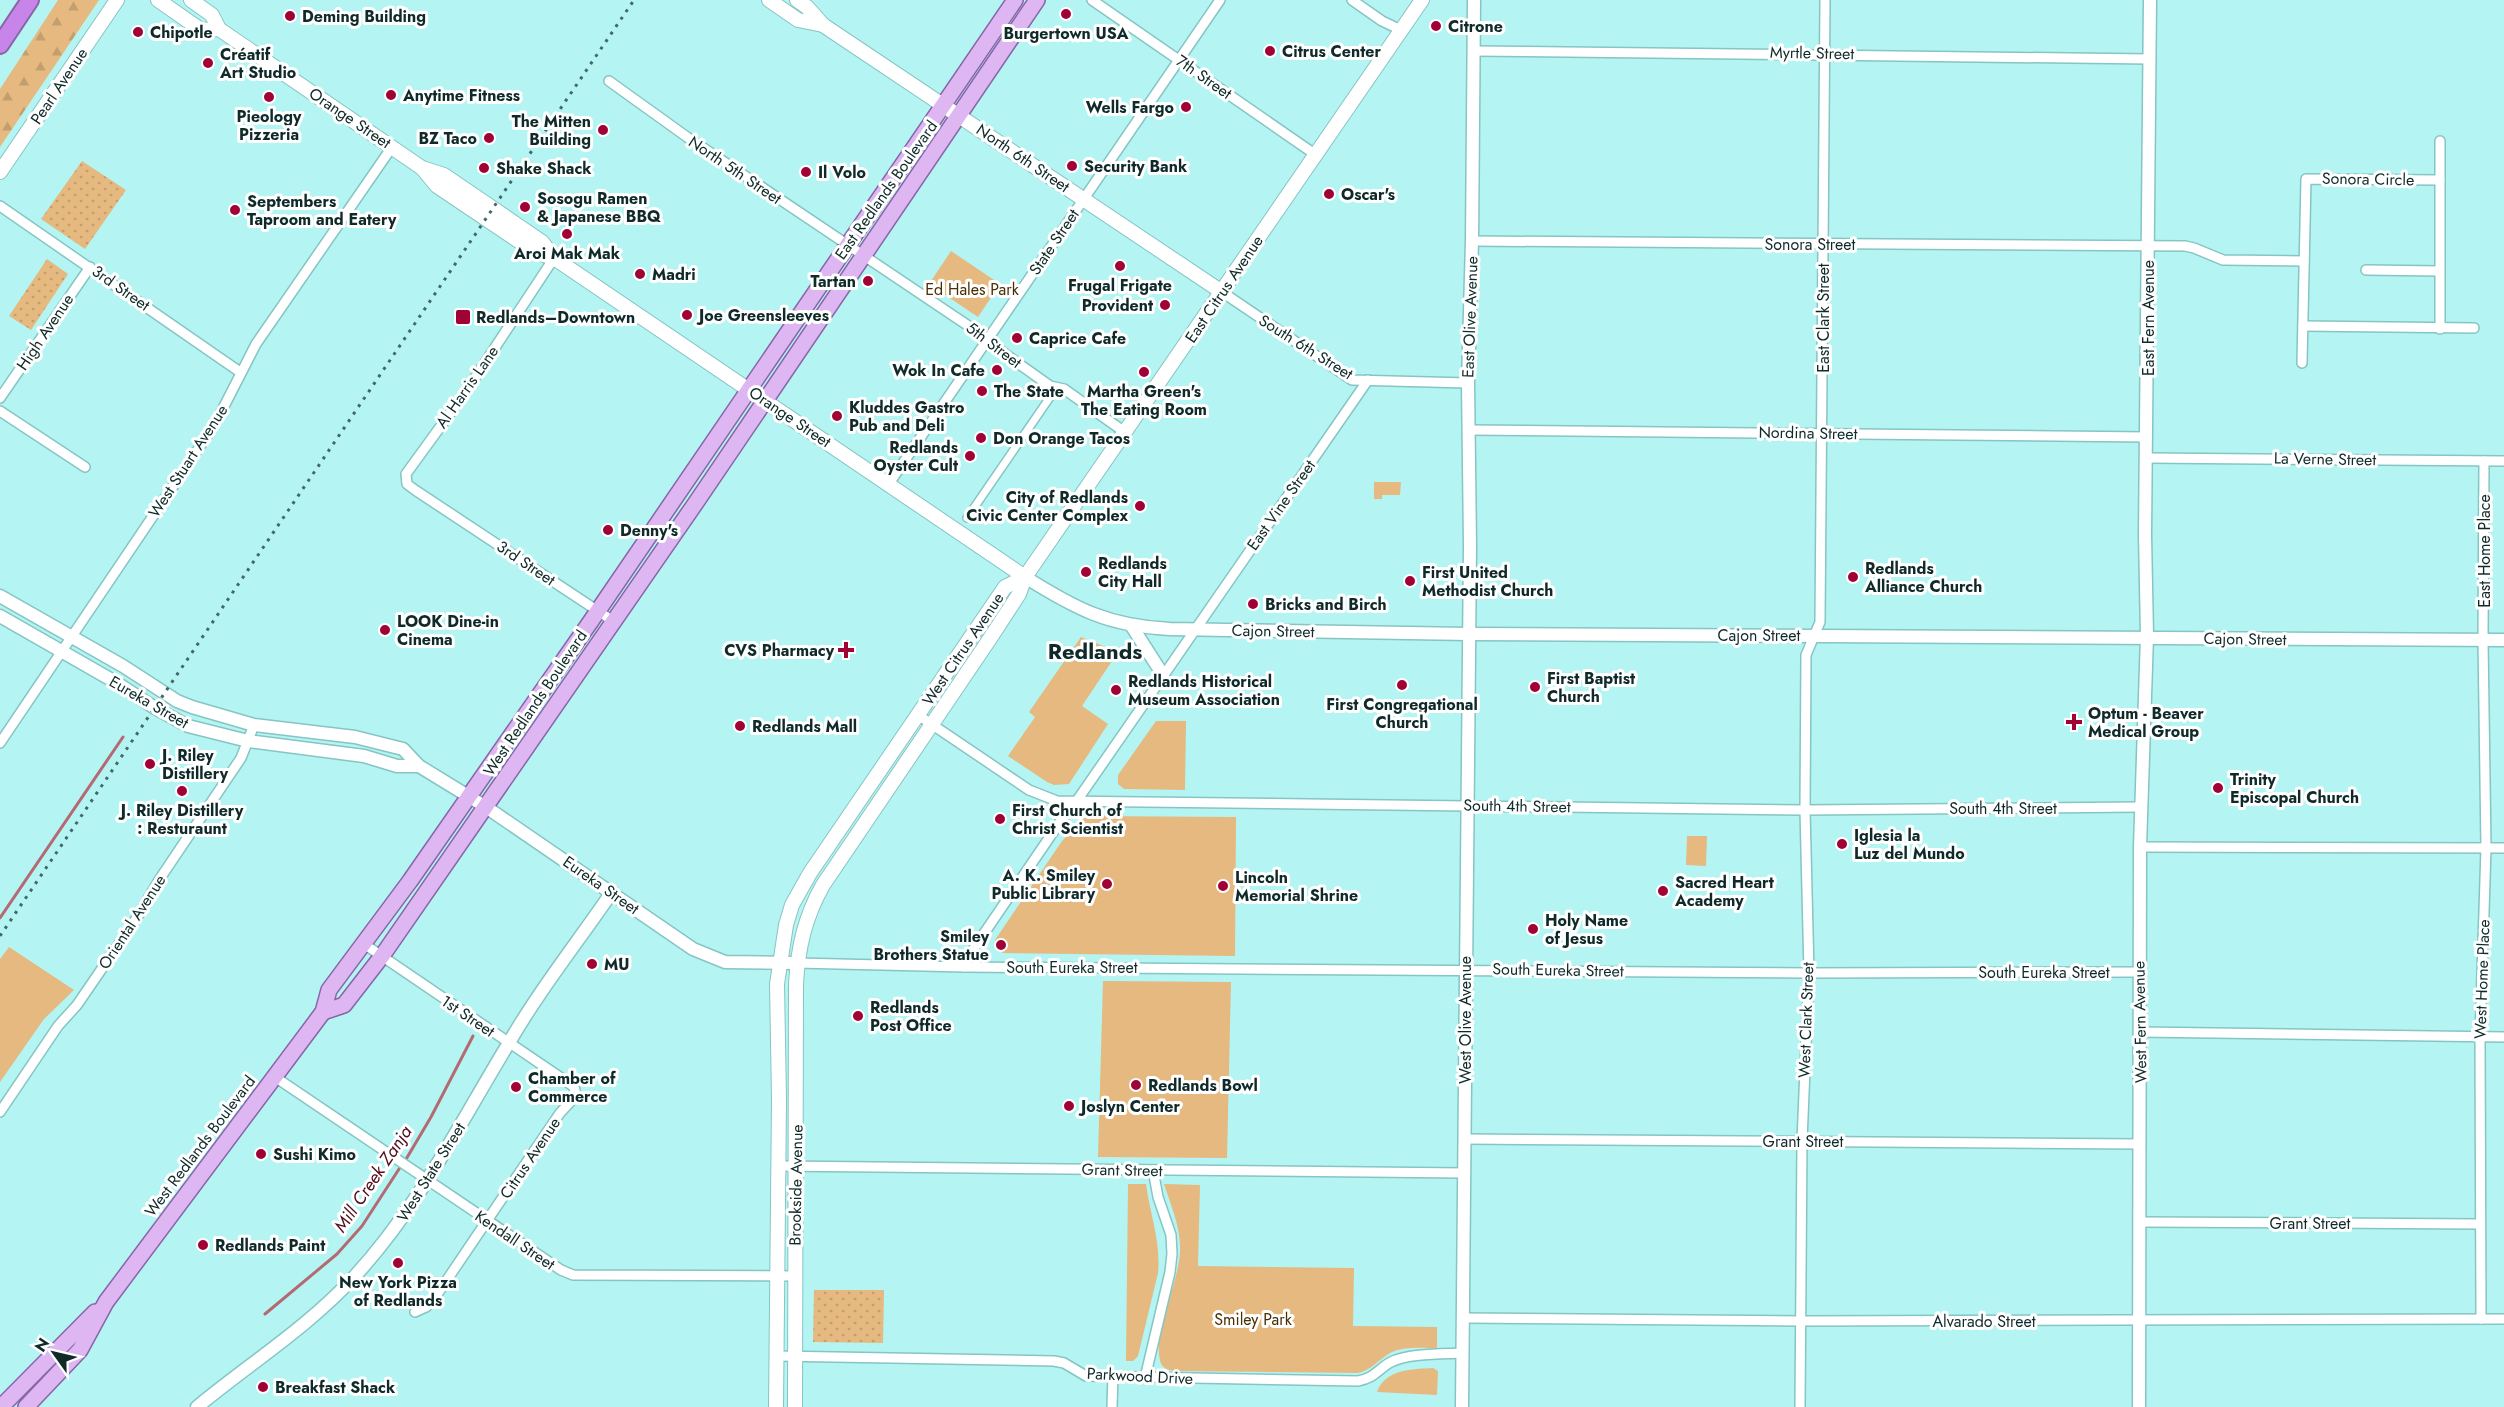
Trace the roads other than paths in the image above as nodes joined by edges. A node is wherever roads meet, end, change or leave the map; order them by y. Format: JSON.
{"nodes":[{"id":1,"x":30,"y":0,"type":"edge"},
{"id":2,"x":117,"y":0,"type":"edge"},
{"id":3,"x":158,"y":0,"type":"edge"},
{"id":4,"x":191,"y":0,"type":"edge"},
{"id":5,"x":769,"y":0,"type":"edge"},
{"id":6,"x":797,"y":0,"type":"edge"},
{"id":7,"x":1015,"y":0,"type":"edge"},
{"id":8,"x":1037,"y":0,"type":"edge"},
{"id":9,"x":1092,"y":0,"type":"edge"},
{"id":10,"x":1220,"y":0,"type":"edge"},
{"id":11,"x":1352,"y":0,"type":"edge"},
{"id":12,"x":1422,"y":0,"type":"edge"},
{"id":13,"x":1474,"y":0,"type":"edge"},
{"id":14,"x":1825,"y":0,"type":"edge"},
{"id":15,"x":2150,"y":0,"type":"edge"},
{"id":16,"x":823,"y":25,"type":"junction"},
{"id":17,"x":219,"y":29,"type":"junction"},
{"id":18,"x":1401,"y":30,"type":"junction"},
{"id":19,"x":0,"y":45,"type":"edge"},
{"id":20,"x":1474,"y":51,"type":"junction"},
{"id":21,"x":1825,"y":53,"type":"junction"},
{"id":22,"x":1179,"y":59,"type":"junction"},
{"id":23,"x":2150,"y":59,"type":"junction"},
{"id":24,"x":609,"y":81,"type":"dead end"},
{"id":25,"x":943,"y":105,"type":"junction"},
{"id":26,"x":960,"y":115,"type":"junction"},
{"id":27,"x":2440,"y":141,"type":"dead end"},
{"id":28,"x":392,"y":147,"type":"junction"},
{"id":29,"x":1316,"y":155,"type":"junction"},
{"id":30,"x":0,"y":172,"type":"edge"},
{"id":31,"x":2440,"y":180,"type":"junction"},
{"id":32,"x":1083,"y":199,"type":"junction"},
{"id":33,"x":0,"y":206,"type":"edge"},
{"id":34,"x":1472,"y":241,"type":"junction"},
{"id":35,"x":1823,"y":244,"type":"junction"},
{"id":36,"x":848,"y":246,"type":"junction"},
{"id":37,"x":2148,"y":246,"type":"junction"},
{"id":38,"x":863,"y":256,"type":"junction"},
{"id":39,"x":554,"y":258,"type":"junction"},
{"id":40,"x":2304,"y":261,"type":"junction"},
{"id":41,"x":90,"y":267,"type":"junction"},
{"id":42,"x":2366,"y":270,"type":"dead end"},
{"id":43,"x":2439,"y":271,"type":"junction"},
{"id":44,"x":1222,"y":292,"type":"junction"},
{"id":45,"x":2303,"y":326,"type":"junction"},
{"id":46,"x":2440,"y":328,"type":"junction"},
{"id":47,"x":2475,"y":328,"type":"dead end"},
{"id":48,"x":988,"y":339,"type":"junction"},
{"id":49,"x":2302,"y":363,"type":"dead end"},
{"id":50,"x":240,"y":372,"type":"junction"},
{"id":51,"x":1368,"y":380,"type":"junction"},
{"id":52,"x":1468,"y":383,"type":"junction"},
{"id":53,"x":1057,"y":387,"type":"junction"},
{"id":54,"x":750,"y":390,"type":"junction"},
{"id":55,"x":0,"y":398,"type":"edge"},
{"id":56,"x":765,"y":400,"type":"junction"},
{"id":57,"x":0,"y":411,"type":"edge"},
{"id":58,"x":1469,"y":430,"type":"junction"},
{"id":59,"x":1126,"y":433,"type":"junction"},
{"id":60,"x":1822,"y":433,"type":"junction"},
{"id":61,"x":2147,"y":437,"type":"junction"},
{"id":62,"x":2146,"y":458,"type":"junction"},
{"id":63,"x":2484,"y":461,"type":"junction"},
{"id":64,"x":2504,"y":461,"type":"edge"},
{"id":65,"x":85,"y":467,"type":"dead end"},
{"id":66,"x":888,"y":485,"type":"junction"},
{"id":67,"x":409,"y":486,"type":"joint"},
{"id":68,"x":967,"y":518,"type":"dead end"},
{"id":69,"x":1025,"y":577,"type":"junction"},
{"id":70,"x":0,"y":596,"type":"edge"},
{"id":71,"x":598,"y":611,"type":"junction"},
{"id":72,"x":0,"y":616,"type":"edge"},
{"id":73,"x":613,"y":621,"type":"junction"},
{"id":74,"x":1131,"y":625,"type":"junction"},
{"id":75,"x":1194,"y":629,"type":"junction"},
{"id":76,"x":1469,"y":634,"type":"junction"},
{"id":77,"x":1814,"y":635,"type":"junction"},
{"id":78,"x":2147,"y":636,"type":"junction"},
{"id":79,"x":71,"y":637,"type":"junction"},
{"id":80,"x":2483,"y":640,"type":"junction"},
{"id":81,"x":2504,"y":640,"type":"edge"},
{"id":82,"x":62,"y":652,"type":"junction"},
{"id":83,"x":1163,"y":675,"type":"junction"},
{"id":84,"x":918,"y":715,"type":"junction"},
{"id":85,"x":933,"y":724,"type":"junction"},
{"id":86,"x":254,"y":725,"type":"junction"},
{"id":87,"x":248,"y":741,"type":"junction"},
{"id":88,"x":0,"y":743,"type":"edge"},
{"id":89,"x":419,"y":766,"type":"junction"},
{"id":90,"x":470,"y":796,"type":"junction"},
{"id":91,"x":1076,"y":802,"type":"junction"},
{"id":92,"x":1468,"y":806,"type":"junction"},
{"id":93,"x":486,"y":807,"type":"junction"},
{"id":94,"x":2140,"y":807,"type":"junction"},
{"id":95,"x":1805,"y":810,"type":"junction"},
{"id":96,"x":2140,"y":847,"type":"junction"},
{"id":97,"x":2486,"y":848,"type":"junction"},
{"id":98,"x":2504,"y":848,"type":"edge"},
{"id":99,"x":612,"y":892,"type":"junction"},
{"id":100,"x":364,"y":944,"type":"junction"},
{"id":101,"x":382,"y":956,"type":"junction"},
{"id":102,"x":797,"y":963,"type":"junction"},
{"id":103,"x":779,"y":964,"type":"junction"},
{"id":104,"x":965,"y":967,"type":"junction"},
{"id":105,"x":1466,"y":970,"type":"junction"},
{"id":106,"x":2139,"y":972,"type":"junction"},
{"id":107,"x":1809,"y":973,"type":"junction"},
{"id":108,"x":323,"y":1012,"type":"junction"},
{"id":109,"x":2140,"y":1032,"type":"junction"},
{"id":110,"x":2480,"y":1037,"type":"junction"},
{"id":111,"x":2504,"y":1037,"type":"edge"},
{"id":112,"x":508,"y":1043,"type":"junction"},
{"id":113,"x":274,"y":1077,"type":"junction"},
{"id":114,"x":573,"y":1086,"type":"joint"},
{"id":115,"x":0,"y":1112,"type":"edge"},
{"id":116,"x":1465,"y":1139,"type":"junction"},
{"id":117,"x":1802,"y":1141,"type":"junction"},
{"id":118,"x":2140,"y":1144,"type":"junction"},
{"id":119,"x":778,"y":1166,"type":"junction"},
{"id":120,"x":797,"y":1167,"type":"junction"},
{"id":121,"x":1153,"y":1170,"type":"junction"},
{"id":122,"x":1465,"y":1173,"type":"junction"},
{"id":123,"x":427,"y":1181,"type":"junction"},
{"id":124,"x":487,"y":1221,"type":"junction"},
{"id":125,"x":2140,"y":1222,"type":"junction"},
{"id":126,"x":2480,"y":1224,"type":"junction"},
{"id":127,"x":777,"y":1276,"type":"junction"},
{"id":128,"x":795,"y":1276,"type":"junction"},
{"id":129,"x":106,"y":1302,"type":"junction"},
{"id":130,"x":415,"y":1312,"type":"dead end"},
{"id":131,"x":1463,"y":1318,"type":"junction"},
{"id":132,"x":2481,"y":1319,"type":"junction"},
{"id":133,"x":2504,"y":1319,"type":"edge"},
{"id":134,"x":1801,"y":1321,"type":"junction"},
{"id":135,"x":2140,"y":1321,"type":"junction"},
{"id":136,"x":1463,"y":1353,"type":"junction"},
{"id":137,"x":777,"y":1356,"type":"junction"},
{"id":138,"x":795,"y":1356,"type":"junction"},
{"id":139,"x":1113,"y":1376,"type":"junction"},
{"id":140,"x":1145,"y":1378,"type":"junction"},
{"id":141,"x":1,"y":1407,"type":"edge"},
{"id":142,"x":26,"y":1407,"type":"edge"},
{"id":143,"x":197,"y":1407,"type":"edge"},
{"id":144,"x":776,"y":1407,"type":"edge"},
{"id":145,"x":795,"y":1407,"type":"edge"},
{"id":146,"x":1112,"y":1407,"type":"edge"},
{"id":147,"x":1462,"y":1407,"type":"edge"},
{"id":148,"x":1800,"y":1407,"type":"edge"},
{"id":149,"x":2139,"y":1407,"type":"edge"}],
"edges":[{"from":1,"to":19,"type":"highway"},
{"from":2,"to":30,"type":"main road","name":"Pearl Avenue"},
{"from":3,"to":17,"type":"main road","name":"Orange Street"},
{"from":4,"to":17,"type":"main road","name":"Orange Street"},
{"from":5,"to":16,"type":"main road","name":"North 6th Street"},
{"from":6,"to":16,"type":"main road","name":"North 6th Street"},
{"from":7,"to":25,"type":"main road","name":"East Redlands Boulevard"},
{"from":8,"to":26,"type":"main road","name":"East Redlands Boulevard"},
{"from":9,"to":22,"type":"street","name":"7th Street"},
{"from":10,"to":22,"type":"street","name":"State Street"},
{"from":11,"to":18,"type":"street"},
{"from":12,"to":18,"type":"main road","name":"East Citrus Avenue"},
{"from":13,"to":20,"type":"street","name":"East Olive Avenue"},
{"from":14,"to":21,"type":"street","name":"East Clark Street"},
{"from":15,"to":23,"type":"street","name":"East Fern Avenue"},
{"from":16,"to":25,"type":"main road","name":"North 6th Street"},
{"from":17,"to":28,"type":"main road","name":"Orange Street"},
{"from":18,"to":29,"type":"main road","name":"East Citrus Avenue"},
{"from":20,"to":21,"type":"street","name":"Myrtle Street"},
{"from":20,"to":34,"type":"street","name":"East Olive Avenue"},
{"from":21,"to":23,"type":"street","name":"Myrtle Street"},
{"from":21,"to":35,"type":"street","name":"East Clark Street"},
{"from":22,"to":29,"type":"street","name":"7th Street"},
{"from":22,"to":32,"type":"street","name":"State Street"},
{"from":23,"to":37,"type":"street","name":"East Fern Avenue"},
{"from":24,"to":36,"type":"street","name":"North 5th Street"},
{"from":25,"to":26,"type":"main road","name":"North 6th Street"},
{"from":25,"to":36,"type":"main road","name":"East Redlands Boulevard"},
{"from":26,"to":32,"type":"main road","name":"North 6th Street"},
{"from":26,"to":38,"type":"main road","name":"East Redlands Boulevard"},
{"from":27,"to":31,"type":"street"},
{"from":28,"to":39,"type":"main road","name":"Orange Street"},
{"from":28,"to":50,"type":"street","name":"West Stuart Avenue"},
{"from":29,"to":44,"type":"main road","name":"East Citrus Avenue"},
{"from":31,"to":40,"type":"street","name":"Sonora Circle"},
{"from":31,"to":43,"type":"street"},
{"from":32,"to":44,"type":"main road","name":"North 6th Street"},
{"from":32,"to":48,"type":"street","name":"State Street"},
{"from":33,"to":41,"type":"street","name":"3rd Street"},
{"from":34,"to":35,"type":"street","name":"Sonora Street"},
{"from":34,"to":52,"type":"street","name":"East Olive Avenue"},
{"from":35,"to":37,"type":"street","name":"Sonora Street"},
{"from":35,"to":60,"type":"street","name":"East Clark Street"},
{"from":36,"to":38,"type":"street","name":"North 5th Street"},
{"from":36,"to":54,"type":"main road","name":"East Redlands Boulevard"},
{"from":37,"to":40,"type":"street"},
{"from":37,"to":61,"type":"street","name":"East Fern Avenue"},
{"from":38,"to":48,"type":"street","name":"5th Street"},
{"from":38,"to":56,"type":"main road","name":"East Redlands Boulevard"},
{"from":39,"to":54,"type":"main road","name":"Orange Street"},
{"from":39,"to":67,"type":"street","name":"Al Harris Lane"},
{"from":40,"to":45,"type":"street","name":"Sonora Circle"},
{"from":41,"to":50,"type":"street","name":"3rd Street"},
{"from":41,"to":55,"type":"street","name":"High Avenue"},
{"from":42,"to":43,"type":"street"},
{"from":43,"to":46,"type":"street"},
{"from":44,"to":51,"type":"street","name":"South 6th Street"},
{"from":44,"to":59,"type":"main road","name":"East Citrus Avenue"},
{"from":45,"to":46,"type":"street"},
{"from":45,"to":49,"type":"street","name":"Sonora Circle"},
{"from":46,"to":47,"type":"street"},
{"from":48,"to":53,"type":"street","name":"5th Street"},
{"from":48,"to":66,"type":"street","name":"State Street"},
{"from":50,"to":79,"type":"street","name":"West Stuart Avenue"},
{"from":51,"to":52,"type":"street","name":"South 6th Street"},
{"from":51,"to":75,"type":"street","name":"East Vine Street"},
{"from":52,"to":58,"type":"street","name":"East Olive Avenue"},
{"from":53,"to":59,"type":"street","name":"5th Street"},
{"from":53,"to":68,"type":"street"},
{"from":54,"to":56,"type":"main road","name":"Orange Street"},
{"from":54,"to":71,"type":"main road","name":"West Redlands Boulevard"},
{"from":56,"to":66,"type":"main road","name":"Orange Street"},
{"from":56,"to":73,"type":"main road","name":"West Redlands Boulevard"},
{"from":57,"to":65,"type":"street"},
{"from":58,"to":60,"type":"street","name":"Nordina Street"},
{"from":58,"to":76,"type":"street","name":"East Olive Avenue"},
{"from":59,"to":69,"type":"main road","name":"East Citrus Avenue"},
{"from":60,"to":61,"type":"street","name":"Nordina Street"},
{"from":60,"to":77,"type":"street","name":"East Clark Street"},
{"from":61,"to":62,"type":"street","name":"East Fern Avenue"},
{"from":62,"to":63,"type":"street","name":"La Verne Street"},
{"from":62,"to":78,"type":"street","name":"East Fern Avenue"},
{"from":63,"to":64,"type":"street","name":"La Verne Street"},
{"from":63,"to":80,"type":"street","name":"East Home Place"},
{"from":66,"to":69,"type":"main road","name":"Orange Street"},
{"from":67,"to":71,"type":"street","name":"3rd Street"},
{"from":69,"to":74,"type":"street","name":"Cajon Street"},
{"from":69,"to":84,"type":"main road","name":"West Citrus Avenue"},
{"from":69,"to":85,"type":"main road","name":"West Citrus Avenue"},
{"from":70,"to":79,"type":"street","name":"Eureka Street"},
{"from":71,"to":73,"type":"street","name":"3rd Street"},
{"from":71,"to":90,"type":"main road","name":"West Redlands Boulevard"},
{"from":72,"to":82,"type":"street","name":"Eureka Street"},
{"from":73,"to":93,"type":"main road","name":"West Redlands Boulevard"},
{"from":74,"to":75,"type":"street","name":"Cajon Street"},
{"from":74,"to":83,"type":"street"},
{"from":75,"to":76,"type":"street","name":"Cajon Street"},
{"from":75,"to":83,"type":"street","name":"East Vine Street"},
{"from":76,"to":77,"type":"street","name":"Cajon Street"},
{"from":76,"to":92,"type":"street","name":"West Olive Avenue"},
{"from":77,"to":78,"type":"street","name":"Cajon Street"},
{"from":77,"to":95,"type":"street","name":"West Clark Street"},
{"from":78,"to":80,"type":"street","name":"Cajon Street"},
{"from":78,"to":94,"type":"street","name":"West Fern Avenue"},
{"from":79,"to":82,"type":"street","name":"West Stuart Avenue"},
{"from":79,"to":86,"type":"street","name":"Eureka Street"},
{"from":80,"to":81,"type":"street","name":"Cajon Street"},
{"from":80,"to":97,"type":"street","name":"West Home Place"},
{"from":82,"to":87,"type":"street","name":"Eureka Street"},
{"from":82,"to":88,"type":"street","name":"West Stuart Avenue"},
{"from":83,"to":91,"type":"street","name":"East Vine Street"},
{"from":84,"to":85,"type":"street","name":"South 4th Street"},
{"from":84,"to":103,"type":"main road","name":"West Citrus Avenue"},
{"from":85,"to":91,"type":"street","name":"South 4th Street"},
{"from":85,"to":102,"type":"main road","name":"West Citrus Avenue"},
{"from":86,"to":87,"type":"street","name":"Oriental Avenue"},
{"from":86,"to":89,"type":"street","name":"Eureka Street"},
{"from":87,"to":89,"type":"street","name":"Eureka Street"},
{"from":87,"to":115,"type":"street","name":"Oriental Avenue"},
{"from":89,"to":90,"type":"street","name":"Eureka Street"},
{"from":90,"to":93,"type":"street","name":"Eureka Street"},
{"from":90,"to":100,"type":"main road","name":"West Redlands Boulevard"},
{"from":91,"to":92,"type":"street","name":"South 4th Street"},
{"from":91,"to":104,"type":"street","name":"East Vine Street"},
{"from":92,"to":95,"type":"street","name":"South 4th Street"},
{"from":92,"to":105,"type":"street","name":"West Olive Avenue"},
{"from":93,"to":99,"type":"street","name":"Eureka Street"},
{"from":93,"to":101,"type":"main road","name":"West Redlands Boulevard"},
{"from":94,"to":95,"type":"street","name":"South 4th Street"},
{"from":94,"to":96,"type":"street","name":"West Fern Avenue"},
{"from":95,"to":107,"type":"street","name":"West Clark Street"},
{"from":96,"to":97,"type":"street"},
{"from":96,"to":106,"type":"street","name":"West Fern Avenue"},
{"from":97,"to":98,"type":"street"},
{"from":97,"to":110,"type":"street","name":"West Home Place"},
{"from":99,"to":103,"type":"street","name":"Eureka Street"},
{"from":99,"to":112,"type":"street","name":"West State Street"},
{"from":100,"to":101,"type":"street","name":"1st Street"},
{"from":100,"to":108,"type":"main road","name":"West Redlands Boulevard"},
{"from":101,"to":108,"type":"main road","name":"West Redlands Boulevard"},
{"from":101,"to":112,"type":"street","name":"1st Street"},
{"from":102,"to":103,"type":"street","name":"Eureka Street"},
{"from":102,"to":104,"type":"street","name":"South Eureka Street"},
{"from":102,"to":120,"type":"main road","name":"Brookside Avenue"},
{"from":103,"to":119,"type":"main road","name":"Brookside Avenue"},
{"from":104,"to":105,"type":"street","name":"South Eureka Street"},
{"from":105,"to":107,"type":"street","name":"South Eureka Street"},
{"from":105,"to":116,"type":"street","name":"West Olive Avenue"},
{"from":106,"to":107,"type":"street","name":"South Eureka Street"},
{"from":106,"to":109,"type":"street","name":"West Fern Avenue"},
{"from":107,"to":117,"type":"street","name":"West Clark Street"},
{"from":108,"to":113,"type":"main road","name":"West Redlands Boulevard"},
{"from":109,"to":110,"type":"street"},
{"from":109,"to":118,"type":"street","name":"West Fern Avenue"},
{"from":110,"to":111,"type":"street"},
{"from":110,"to":126,"type":"street","name":"West Home Place"},
{"from":112,"to":114,"type":"street","name":"1st Street"},
{"from":112,"to":123,"type":"street","name":"West State Street"},
{"from":113,"to":123,"type":"street","name":"Kendall Street"},
{"from":113,"to":129,"type":"main road","name":"West Redlands Boulevard"},
{"from":114,"to":124,"type":"street","name":"Citrus Avenue"},
{"from":116,"to":117,"type":"street","name":"Grant Street"},
{"from":116,"to":122,"type":"street","name":"West Olive Avenue"},
{"from":117,"to":118,"type":"street","name":"Grant Street"},
{"from":117,"to":134,"type":"street","name":"West Clark Street"},
{"from":118,"to":125,"type":"street","name":"West Fern Avenue"},
{"from":119,"to":120,"type":"street","name":"Grant Street"},
{"from":119,"to":127,"type":"main road","name":"Brookside Avenue"},
{"from":120,"to":121,"type":"street","name":"Grant Street"},
{"from":120,"to":128,"type":"main road","name":"Brookside Avenue"},
{"from":121,"to":122,"type":"street","name":"Grant Street"},
{"from":121,"to":140,"type":"street"},
{"from":122,"to":131,"type":"street","name":"West Olive Avenue"},
{"from":123,"to":124,"type":"street","name":"Kendall Street"},
{"from":123,"to":143,"type":"street","name":"West State Street"},
{"from":124,"to":127,"type":"street","name":"Kendall Street"},
{"from":124,"to":130,"type":"street","name":"Citrus Avenue"},
{"from":125,"to":126,"type":"street","name":"Grant Street"},
{"from":125,"to":135,"type":"street","name":"West Fern Avenue"},
{"from":126,"to":132,"type":"street","name":"West Home Place"},
{"from":127,"to":128,"type":"street","name":"Kendall Street"},
{"from":127,"to":137,"type":"main road","name":"Brookside Avenue"},
{"from":128,"to":138,"type":"main road","name":"Brookside Avenue"},
{"from":129,"to":141,"type":"main road","name":"West Redlands Boulevard"},
{"from":129,"to":142,"type":"main road","name":"West Redlands Boulevard"},
{"from":131,"to":134,"type":"street","name":"Alvarado Street"},
{"from":131,"to":136,"type":"street","name":"West Olive Avenue"},
{"from":132,"to":133,"type":"street","name":"Alvarado Street"},
{"from":132,"to":135,"type":"street","name":"Alvarado Street"},
{"from":134,"to":135,"type":"street","name":"Alvarado Street"},
{"from":134,"to":148,"type":"street","name":"West Clark Street"},
{"from":135,"to":149,"type":"street","name":"West Fern Avenue"},
{"from":136,"to":140,"type":"street","name":"Parkwood Drive"},
{"from":136,"to":147,"type":"street","name":"West Olive Avenue"},
{"from":137,"to":138,"type":"street","name":"Parkwood Drive"},
{"from":137,"to":144,"type":"main road","name":"Brookside Avenue"},
{"from":138,"to":139,"type":"street","name":"Parkwood Drive"},
{"from":138,"to":145,"type":"main road","name":"Brookside Avenue"},
{"from":139,"to":140,"type":"street","name":"Parkwood Drive"},
{"from":139,"to":146,"type":"street"}]}
